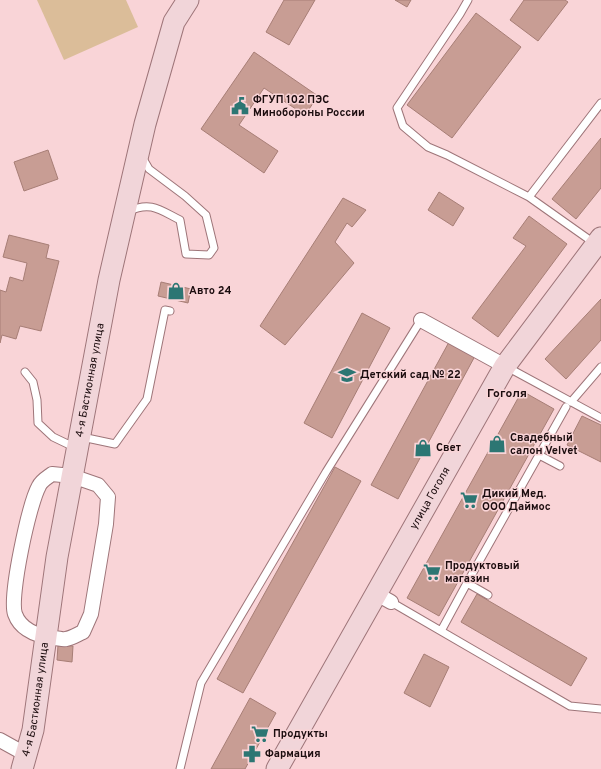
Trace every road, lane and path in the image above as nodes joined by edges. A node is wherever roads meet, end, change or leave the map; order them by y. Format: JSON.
{"nodes":[{"id":1,"x":188,"y":0,"type":"edge"},
{"id":2,"x":468,"y":0,"type":"edge"},
{"id":3,"x":601,"y":103,"type":"edge"},
{"id":4,"x":139,"y":151,"type":"junction"},
{"id":5,"x":529,"y":197,"type":"junction"},
{"id":6,"x":125,"y":213,"type":"junction"},
{"id":7,"x":598,"y":241,"type":"edge"},
{"id":8,"x":170,"y":311,"type":"dead end"},
{"id":9,"x":422,"y":320,"type":"joint"},
{"id":10,"x":505,"y":366,"type":"junction"},
{"id":11,"x":601,"y":367,"type":"edge"},
{"id":12,"x":24,"y":372,"type":"dead end"},
{"id":13,"x":569,"y":404,"type":"junction"},
{"id":14,"x":601,"y":418,"type":"edge"},
{"id":15,"x":79,"y":443,"type":"junction"},
{"id":16,"x":539,"y":455,"type":"junction"},
{"id":17,"x":560,"y":466,"type":"dead end"},
{"id":18,"x":72,"y":476,"type":"junction"},
{"id":19,"x":466,"y":583,"type":"junction"},
{"id":20,"x":488,"y":595,"type":"dead end"},
{"id":21,"x":383,"y":598,"type":"junction"},
{"id":22,"x":441,"y":631,"type":"junction"},
{"id":23,"x":46,"y":637,"type":"junction"},
{"id":24,"x":601,"y":709,"type":"edge"},
{"id":25,"x":0,"y":740,"type":"edge"},
{"id":26,"x":24,"y":762,"type":"edge"},
{"id":27,"x":180,"y":769,"type":"edge"},
{"id":28,"x":277,"y":769,"type":"edge"}],
"edges":[{"from":1,"to":4,"type":"main road","name":"4-я Бастионная улица"},
{"from":2,"to":5,"type":"lane"},
{"from":3,"to":5,"type":"lane"},
{"from":4,"to":6,"type":"main road","name":"4-я Бастионная улица"},
{"from":4,"to":6,"type":"lane"},
{"from":5,"to":7,"type":"lane"},
{"from":6,"to":15,"type":"main road","name":"4-я Бастионная улица"},
{"from":7,"to":10,"type":"main road","name":"улица Гоголя"},
{"from":8,"to":15,"type":"lane"},
{"from":9,"to":10,"type":"street"},
{"from":9,"to":27,"type":"lane"},
{"from":10,"to":13,"type":"lane"},
{"from":10,"to":21,"type":"main road","name":"улица Гоголя"},
{"from":11,"to":13,"type":"lane"},
{"from":12,"to":15,"type":"lane"},
{"from":13,"to":14,"type":"lane"},
{"from":13,"to":16,"type":"lane"},
{"from":15,"to":18,"type":"main road","name":"4-я Бастионная улица"},
{"from":16,"to":17,"type":"lane"},
{"from":16,"to":19,"type":"lane"},
{"from":18,"to":23,"type":"main road","name":"4-я Бастионная улица"},
{"from":18,"to":23,"type":"street"},
{"from":18,"to":23,"type":"street"},
{"from":19,"to":20,"type":"lane"},
{"from":19,"to":22,"type":"lane"},
{"from":21,"to":22,"type":"lane"},
{"from":21,"to":28,"type":"main road","name":"улица Гоголя"},
{"from":22,"to":24,"type":"lane"},
{"from":23,"to":26,"type":"main road","name":"4-я Бастионная улица"},
{"from":25,"to":26,"type":"street"}]}
